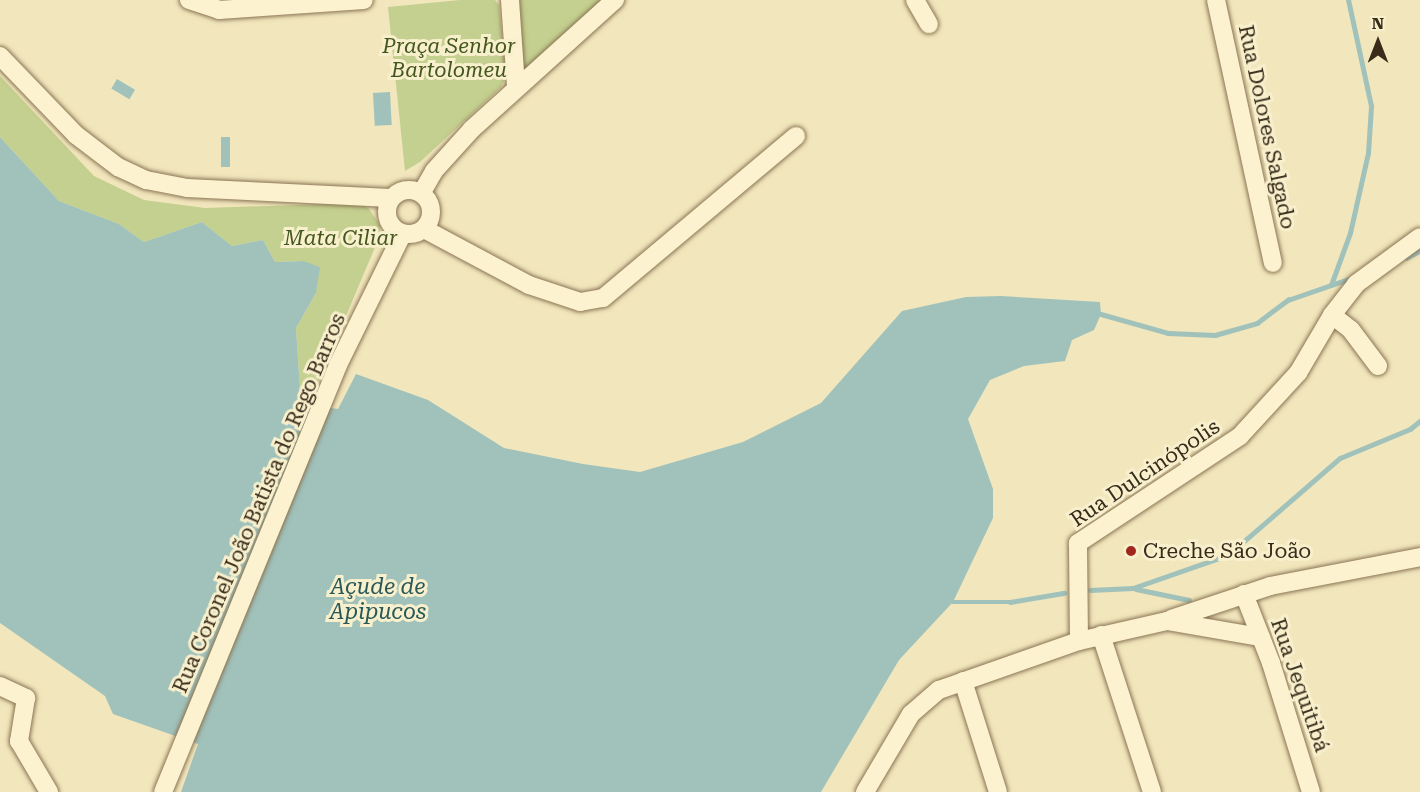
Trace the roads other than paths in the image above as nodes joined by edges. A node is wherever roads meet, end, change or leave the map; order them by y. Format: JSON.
{"nodes":[{"id":1,"x":189,"y":0,"type":"edge"},
{"id":2,"x":364,"y":0,"type":"edge"},
{"id":3,"x":510,"y":0,"type":"edge"},
{"id":4,"x":615,"y":0,"type":"edge"},
{"id":5,"x":915,"y":0,"type":"edge"},
{"id":6,"x":1216,"y":0,"type":"edge"},
{"id":7,"x":929,"y":24,"type":"dead end"},
{"id":8,"x":0,"y":56,"type":"edge"},
{"id":9,"x":516,"y":86,"type":"junction"},
{"id":10,"x":795,"y":136,"type":"dead end"},
{"id":11,"x":422,"y":192,"type":"junction"},
{"id":12,"x":390,"y":198,"type":"junction"},
{"id":13,"x":426,"y":230,"type":"junction"},
{"id":14,"x":402,"y":235,"type":"junction"},
{"id":15,"x":1420,"y":237,"type":"edge"},
{"id":16,"x":1273,"y":263,"type":"dead end"},
{"id":17,"x":1332,"y":315,"type":"junction"},
{"id":18,"x":1378,"y":366,"type":"dead end"},
{"id":19,"x":1420,"y":557,"type":"edge"},
{"id":20,"x":1244,"y":594,"type":"junction"},
{"id":21,"x":1167,"y":621,"type":"junction"},
{"id":22,"x":1101,"y":635,"type":"junction"},
{"id":23,"x":1261,"y":637,"type":"junction"},
{"id":24,"x":1079,"y":641,"type":"junction"},
{"id":25,"x":963,"y":681,"type":"junction"},
{"id":26,"x":0,"y":686,"type":"edge"},
{"id":27,"x":49,"y":792,"type":"edge"},
{"id":28,"x":163,"y":792,"type":"edge"},
{"id":29,"x":865,"y":792,"type":"edge"},
{"id":30,"x":998,"y":792,"type":"edge"},
{"id":31,"x":1152,"y":792,"type":"edge"},
{"id":32,"x":1311,"y":792,"type":"edge"}],
"edges":[{"from":1,"to":2,"type":"street"},
{"from":3,"to":9,"type":"street"},
{"from":4,"to":9,"type":"street"},
{"from":5,"to":7,"type":"street"},
{"from":6,"to":16,"type":"street","name":"Rua Dolores Salgado"},
{"from":8,"to":12,"type":"street"},
{"from":9,"to":11,"type":"street"},
{"from":10,"to":13,"type":"street"},
{"from":11,"to":12,"type":"street"},
{"from":11,"to":13,"type":"street"},
{"from":12,"to":14,"type":"street"},
{"from":13,"to":14,"type":"street"},
{"from":14,"to":28,"type":"street","name":"Rua Coronel João Batista do Rego Barros"},
{"from":15,"to":17,"type":"street","name":"Rua Dulcinópolis"},
{"from":17,"to":18,"type":"street"},
{"from":17,"to":24,"type":"street","name":"Rua Dulcinópolis"},
{"from":19,"to":20,"type":"street"},
{"from":20,"to":21,"type":"street"},
{"from":20,"to":23,"type":"street","name":"Rua Jequitibá"},
{"from":21,"to":22,"type":"street"},
{"from":21,"to":23,"type":"street"},
{"from":22,"to":24,"type":"street"},
{"from":22,"to":31,"type":"street"},
{"from":23,"to":32,"type":"street","name":"Rua Jequitibá"},
{"from":24,"to":25,"type":"street"},
{"from":25,"to":29,"type":"street"},
{"from":25,"to":30,"type":"street"},
{"from":26,"to":27,"type":"street"}]}
